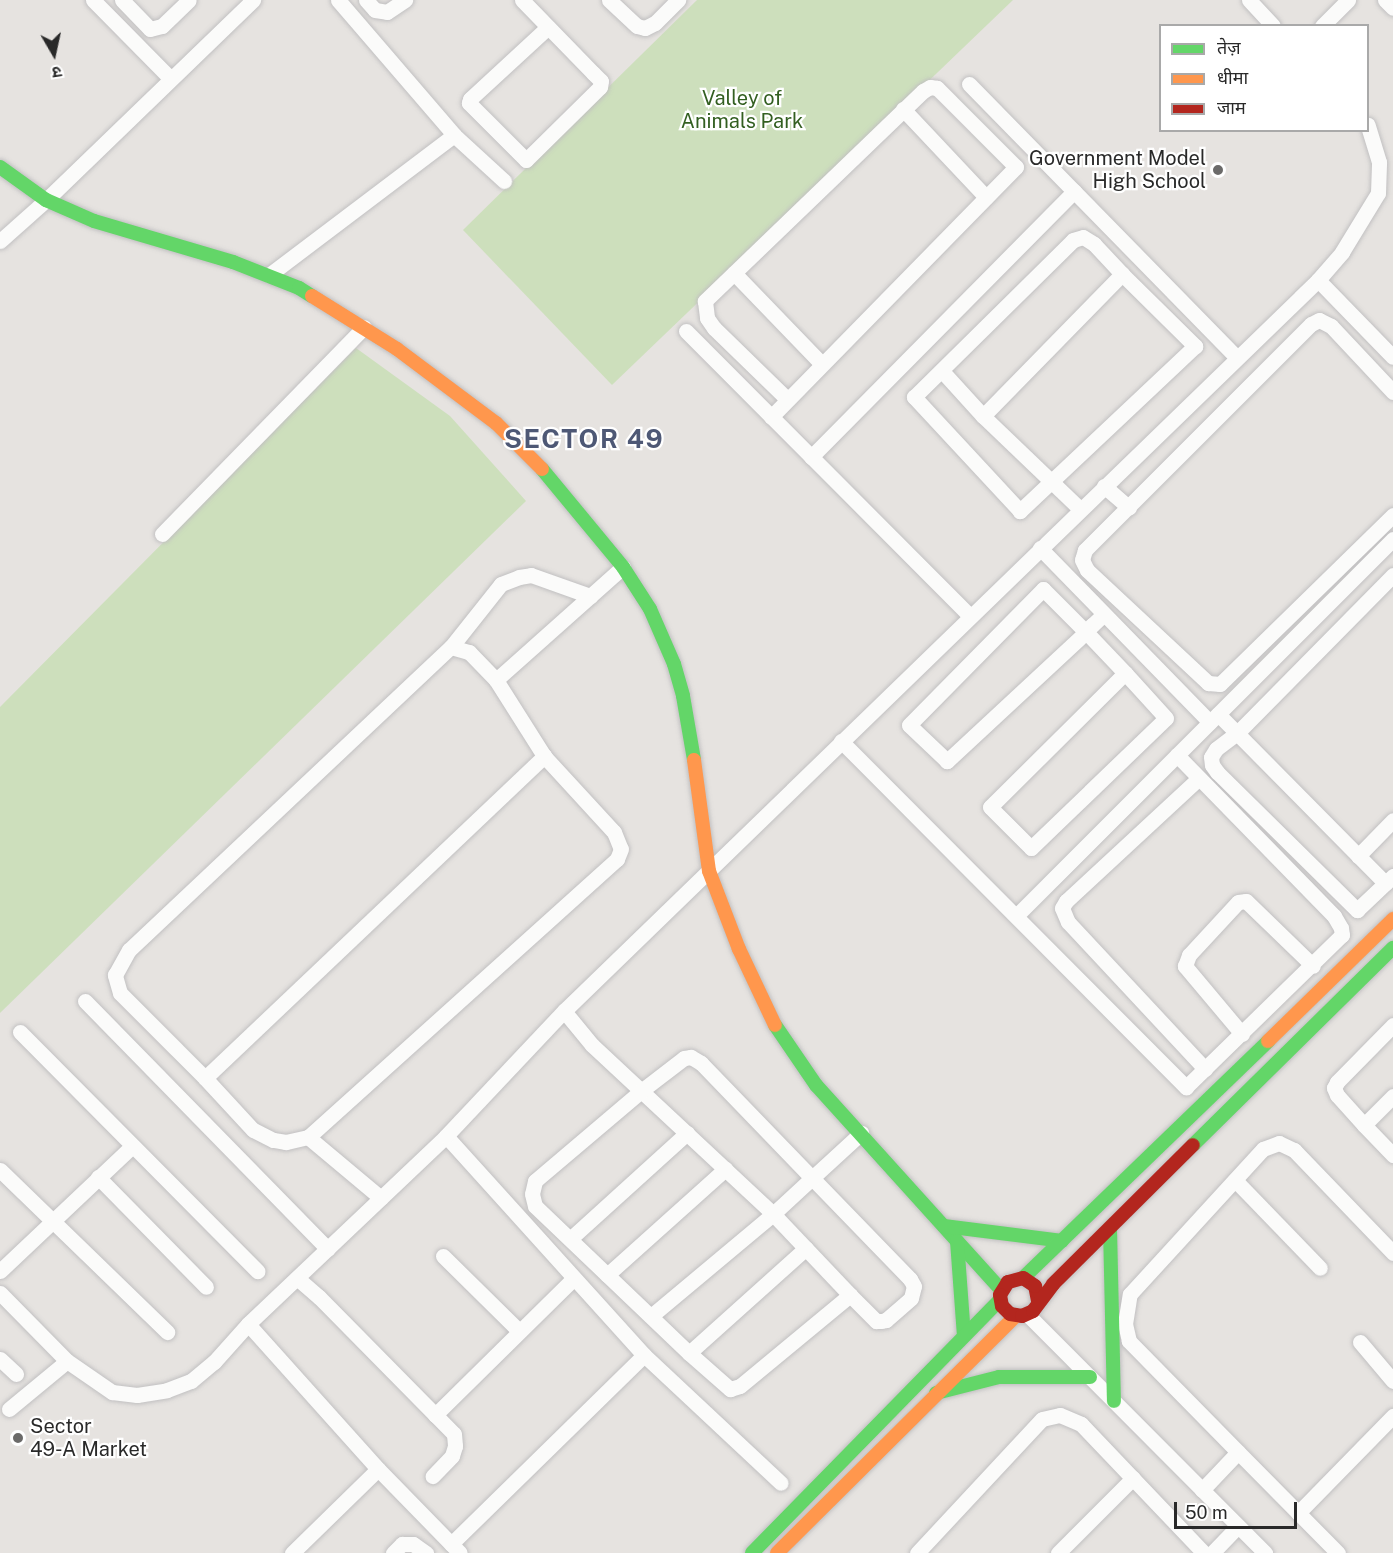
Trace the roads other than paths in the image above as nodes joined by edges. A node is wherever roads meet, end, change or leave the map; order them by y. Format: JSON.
{"nodes":[{"id":1,"x":93,"y":0,"type":"edge"},
{"id":2,"x":122,"y":0,"type":"edge"},
{"id":3,"x":189,"y":0,"type":"edge"},
{"id":4,"x":253,"y":0,"type":"edge"},
{"id":5,"x":338,"y":0,"type":"edge"},
{"id":6,"x":366,"y":0,"type":"edge"},
{"id":7,"x":405,"y":0,"type":"edge"},
{"id":8,"x":522,"y":0,"type":"edge"},
{"id":9,"x":609,"y":0,"type":"edge"},
{"id":10,"x":678,"y":0,"type":"edge"},
{"id":11,"x":1249,"y":0,"type":"edge"},
{"id":12,"x":1348,"y":0,"type":"edge"},
{"id":13,"x":1385,"y":0,"type":"edge"},
{"id":14,"x":1393,"y":8,"type":"edge"},
{"id":15,"x":1271,"y":24,"type":"edge"},
{"id":16,"x":1324,"y":24,"type":"edge"},
{"id":17,"x":548,"y":27,"type":"junction"},
{"id":18,"x":170,"y":78,"type":"junction"},
{"id":19,"x":969,"y":84,"type":"dead end"},
{"id":20,"x":903,"y":110,"type":"junction"},
{"id":21,"x":1369,"y":128,"type":"edge"},
{"id":22,"x":454,"y":135,"type":"junction"},
{"id":23,"x":0,"y":166,"type":"edge"},
{"id":24,"x":504,"y":181,"type":"dead end"},
{"id":25,"x":1074,"y":191,"type":"junction"},
{"id":26,"x":986,"y":197,"type":"junction"},
{"id":27,"x":46,"y":200,"type":"junction"},
{"id":28,"x":0,"y":241,"type":"edge"},
{"id":29,"x":734,"y":273,"type":"junction"},
{"id":30,"x":1122,"y":274,"type":"junction"},
{"id":31,"x":269,"y":275,"type":"junction"},
{"id":32,"x":1318,"y":280,"type":"junction"},
{"id":33,"x":364,"y":327,"type":"junction"},
{"id":34,"x":686,"y":332,"type":"dead end"},
{"id":35,"x":1393,"y":357,"type":"edge"},
{"id":36,"x":1237,"y":358,"type":"junction"},
{"id":37,"x":821,"y":363,"type":"junction"},
{"id":38,"x":942,"y":371,"type":"junction"},
{"id":39,"x":1393,"y":392,"type":"edge"},
{"id":40,"x":787,"y":399,"type":"junction"},
{"id":41,"x":983,"y":416,"type":"junction"},
{"id":42,"x":771,"y":417,"type":"junction"},
{"id":43,"x":811,"y":457,"type":"junction"},
{"id":44,"x":1053,"y":482,"type":"junction"},
{"id":45,"x":1104,"y":486,"type":"junction"},
{"id":46,"x":1080,"y":508,"type":"junction"},
{"id":47,"x":1129,"y":508,"type":"junction"},
{"id":48,"x":1393,"y":515,"type":"edge"},
{"id":49,"x":162,"y":534,"type":"dead end"},
{"id":50,"x":1393,"y":539,"type":"edge"},
{"id":51,"x":1040,"y":548,"type":"junction"},
{"id":52,"x":623,"y":567,"type":"junction"},
{"id":53,"x":1393,"y":575,"type":"edge"},
{"id":54,"x":590,"y":596,"type":"junction"},
{"id":55,"x":1104,"y":614,"type":"junction"},
{"id":56,"x":970,"y":616,"type":"junction"},
{"id":57,"x":1086,"y":632,"type":"junction"},
{"id":58,"x":451,"y":647,"type":"junction"},
{"id":59,"x":1125,"y":673,"type":"junction"},
{"id":60,"x":496,"y":680,"type":"junction"},
{"id":61,"x":1214,"y":718,"type":"junction"},
{"id":62,"x":1237,"y":734,"type":"junction"},
{"id":63,"x":841,"y":741,"type":"junction"},
{"id":64,"x":1177,"y":755,"type":"junction"},
{"id":65,"x":544,"y":756,"type":"junction"},
{"id":66,"x":1199,"y":778,"type":"junction"},
{"id":67,"x":1393,"y":819,"type":"edge"},
{"id":68,"x":1358,"y":856,"type":"junction"},
{"id":69,"x":709,"y":871,"type":"junction"},
{"id":70,"x":1389,"y":880,"type":"edge"},
{"id":71,"x":1016,"y":916,"type":"junction"},
{"id":72,"x":1393,"y":919,"type":"edge"},
{"id":73,"x":1393,"y":948,"type":"edge"},
{"id":74,"x":1313,"y":966,"type":"junction"},
{"id":75,"x":85,"y":1001,"type":"dead end"},
{"id":76,"x":564,"y":1011,"type":"junction"},
{"id":77,"x":1393,"y":1025,"type":"edge"},
{"id":78,"x":20,"y":1032,"type":"dead end"},
{"id":79,"x":1242,"y":1034,"type":"junction"},
{"id":80,"x":1205,"y":1069,"type":"junction"},
{"id":81,"x":205,"y":1078,"type":"junction"},
{"id":82,"x":641,"y":1091,"type":"junction"},
{"id":83,"x":1393,"y":1096,"type":"edge"},
{"id":84,"x":1364,"y":1125,"type":"junction"},
{"id":85,"x":687,"y":1133,"type":"junction"},
{"id":86,"x":861,"y":1133,"type":"junction"},
{"id":87,"x":446,"y":1136,"type":"junction"},
{"id":88,"x":308,"y":1137,"type":"junction"},
{"id":89,"x":132,"y":1146,"type":"junction"},
{"id":90,"x":1393,"y":1155,"type":"edge"},
{"id":91,"x":725,"y":1169,"type":"junction"},
{"id":92,"x":0,"y":1170,"type":"edge"},
{"id":93,"x":98,"y":1177,"type":"junction"},
{"id":94,"x":812,"y":1178,"type":"junction"},
{"id":95,"x":1235,"y":1180,"type":"junction"},
{"id":96,"x":381,"y":1198,"type":"junction"},
{"id":97,"x":773,"y":1214,"type":"junction"},
{"id":98,"x":52,"y":1219,"type":"junction"},
{"id":99,"x":944,"y":1226,"type":"junction"},
{"id":100,"x":1110,"y":1228,"type":"junction"},
{"id":101,"x":570,"y":1239,"type":"junction"},
{"id":102,"x":957,"y":1241,"type":"junction"},
{"id":103,"x":1062,"y":1241,"type":"junction"},
{"id":104,"x":806,"y":1248,"type":"junction"},
{"id":105,"x":328,"y":1249,"type":"junction"},
{"id":106,"x":1393,"y":1253,"type":"edge"},
{"id":107,"x":443,"y":1256,"type":"dead end"},
{"id":108,"x":1320,"y":1268,"type":"dead end"},
{"id":109,"x":0,"y":1271,"type":"edge"},
{"id":110,"x":257,"y":1271,"type":"dead end"},
{"id":111,"x":607,"y":1275,"type":"junction"},
{"id":112,"x":297,"y":1278,"type":"junction"},
{"id":113,"x":574,"y":1278,"type":"junction"},
{"id":114,"x":1023,"y":1278,"type":"junction"},
{"id":115,"x":206,"y":1287,"type":"dead end"},
{"id":116,"x":0,"y":1293,"type":"edge"},
{"id":117,"x":850,"y":1295,"type":"junction"},
{"id":118,"x":1001,"y":1295,"type":"junction"},
{"id":119,"x":1038,"y":1301,"type":"junction"},
{"id":120,"x":651,"y":1316,"type":"junction"},
{"id":121,"x":1022,"y":1316,"type":"junction"},
{"id":122,"x":248,"y":1324,"type":"junction"},
{"id":123,"x":519,"y":1331,"type":"junction"},
{"id":124,"x":167,"y":1332,"type":"dead end"},
{"id":125,"x":964,"y":1336,"type":"junction"},
{"id":126,"x":1360,"y":1342,"type":"dead end"},
{"id":127,"x":689,"y":1353,"type":"junction"},
{"id":128,"x":644,"y":1355,"type":"junction"},
{"id":129,"x":0,"y":1359,"type":"edge"},
{"id":130,"x":67,"y":1361,"type":"junction"},
{"id":131,"x":16,"y":1374,"type":"dead end"},
{"id":132,"x":1090,"y":1377,"type":"junction"},
{"id":133,"x":1393,"y":1381,"type":"edge"},
{"id":134,"x":936,"y":1393,"type":"junction"},
{"id":135,"x":1114,"y":1401,"type":"junction"},
{"id":136,"x":9,"y":1409,"type":"dead end"},
{"id":137,"x":435,"y":1415,"type":"junction"},
{"id":138,"x":1393,"y":1416,"type":"edge"},
{"id":139,"x":1238,"y":1452,"type":"junction"},
{"id":140,"x":378,"y":1469,"type":"junction"},
{"id":141,"x":433,"y":1476,"type":"dead end"},
{"id":142,"x":1133,"y":1478,"type":"junction"},
{"id":143,"x":781,"y":1484,"type":"dead end"},
{"id":144,"x":1202,"y":1490,"type":"junction"},
{"id":145,"x":1298,"y":1513,"type":"junction"},
{"id":146,"x":1238,"y":1526,"type":"junction"},
{"id":147,"x":456,"y":1548,"type":"edge"},
{"id":148,"x":292,"y":1553,"type":"edge"},
{"id":149,"x":393,"y":1553,"type":"edge"},
{"id":150,"x":426,"y":1553,"type":"edge"},
{"id":151,"x":752,"y":1553,"type":"edge"},
{"id":152,"x":777,"y":1553,"type":"edge"},
{"id":153,"x":917,"y":1553,"type":"edge"},
{"id":154,"x":1058,"y":1553,"type":"edge"},
{"id":155,"x":1204,"y":1553,"type":"edge"},
{"id":156,"x":1212,"y":1553,"type":"edge"},
{"id":157,"x":1265,"y":1553,"type":"edge"},
{"id":158,"x":1338,"y":1553,"type":"edge"}],
"edges":[{"from":1,"to":18,"type":"street"},
{"from":2,"to":3,"type":"street"},
{"from":4,"to":18,"type":"street"},
{"from":5,"to":22,"type":"street"},
{"from":6,"to":7,"type":"street"},
{"from":8,"to":17,"type":"street"},
{"from":9,"to":10,"type":"street"},
{"from":11,"to":15,"type":"street"},
{"from":12,"to":16,"type":"street"},
{"from":13,"to":14,"type":"street"},
{"from":17,"to":17,"type":"street"},
{"from":18,"to":27,"type":"street"},
{"from":19,"to":25,"type":"street"},
{"from":20,"to":26,"type":"street"},
{"from":20,"to":26,"type":"street"},
{"from":20,"to":29,"type":"street"},
{"from":21,"to":32,"type":"street"},
{"from":22,"to":24,"type":"street"},
{"from":22,"to":31,"type":"street"},
{"from":23,"to":27,"type":"main road"},
{"from":25,"to":36,"type":"street"},
{"from":25,"to":43,"type":"street"},
{"from":26,"to":37,"type":"street"},
{"from":27,"to":28,"type":"street"},
{"from":27,"to":31,"type":"main road"},
{"from":29,"to":37,"type":"street"},
{"from":29,"to":40,"type":"street"},
{"from":30,"to":38,"type":"street"},
{"from":30,"to":41,"type":"street"},
{"from":30,"to":44,"type":"street"},
{"from":31,"to":33,"type":"main road"},
{"from":32,"to":35,"type":"street"},
{"from":32,"to":36,"type":"street"},
{"from":33,"to":49,"type":"street"},
{"from":33,"to":52,"type":"main road"},
{"from":34,"to":42,"type":"street"},
{"from":36,"to":45,"type":"street"},
{"from":37,"to":40,"type":"street"},
{"from":38,"to":41,"type":"street"},
{"from":38,"to":44,"type":"street"},
{"from":39,"to":47,"type":"street"},
{"from":40,"to":42,"type":"street"},
{"from":41,"to":44,"type":"street"},
{"from":42,"to":43,"type":"street"},
{"from":43,"to":56,"type":"street"},
{"from":44,"to":46,"type":"street"},
{"from":45,"to":46,"type":"street"},
{"from":45,"to":47,"type":"street"},
{"from":46,"to":51,"type":"street"},
{"from":47,"to":48,"type":"street"},
{"from":50,"to":61,"type":"street"},
{"from":51,"to":55,"type":"street"},
{"from":51,"to":56,"type":"street"},
{"from":52,"to":54,"type":"street"},
{"from":52,"to":69,"type":"main road"},
{"from":53,"to":62,"type":"street"},
{"from":54,"to":58,"type":"street"},
{"from":54,"to":60,"type":"street"},
{"from":55,"to":57,"type":"street"},
{"from":55,"to":61,"type":"street"},
{"from":56,"to":63,"type":"street"},
{"from":57,"to":57,"type":"street"},
{"from":57,"to":59,"type":"street"},
{"from":58,"to":60,"type":"street"},
{"from":58,"to":81,"type":"street"},
{"from":59,"to":59,"type":"street"},
{"from":60,"to":65,"type":"street"},
{"from":61,"to":62,"type":"street"},
{"from":61,"to":64,"type":"street"},
{"from":62,"to":68,"type":"street"},
{"from":62,"to":70,"type":"street"},
{"from":63,"to":69,"type":"street"},
{"from":63,"to":71,"type":"street"},
{"from":64,"to":66,"type":"street"},
{"from":64,"to":71,"type":"street"},
{"from":65,"to":81,"type":"street"},
{"from":65,"to":88,"type":"street"},
{"from":66,"to":74,"type":"street"},
{"from":66,"to":80,"type":"street"},
{"from":67,"to":68,"type":"street"},
{"from":68,"to":70,"type":"street"},
{"from":69,"to":76,"type":"street"},
{"from":69,"to":86,"type":"main road"},
{"from":71,"to":80,"type":"street"},
{"from":72,"to":103,"type":"main road"},
{"from":73,"to":100,"type":"main road"},
{"from":74,"to":79,"type":"street"},
{"from":74,"to":79,"type":"street"},
{"from":75,"to":105,"type":"street"},
{"from":76,"to":82,"type":"street"},
{"from":76,"to":87,"type":"street"},
{"from":77,"to":84,"type":"street"},
{"from":78,"to":89,"type":"street"},
{"from":79,"to":80,"type":"street"},
{"from":81,"to":88,"type":"street"},
{"from":82,"to":85,"type":"street"},
{"from":82,"to":94,"type":"street"},
{"from":82,"to":101,"type":"street"},
{"from":83,"to":84,"type":"street"},
{"from":84,"to":90,"type":"street"},
{"from":85,"to":91,"type":"street"},
{"from":85,"to":101,"type":"street"},
{"from":86,"to":94,"type":"street"},
{"from":86,"to":99,"type":"main road"},
{"from":87,"to":96,"type":"street"},
{"from":87,"to":113,"type":"street"},
{"from":88,"to":96,"type":"street"},
{"from":89,"to":93,"type":"street"},
{"from":89,"to":110,"type":"street"},
{"from":91,"to":97,"type":"street"},
{"from":91,"to":111,"type":"street"},
{"from":92,"to":98,"type":"street"},
{"from":93,"to":98,"type":"street"},
{"from":93,"to":115,"type":"street"},
{"from":94,"to":97,"type":"street"},
{"from":94,"to":117,"type":"street"},
{"from":95,"to":106,"type":"street"},
{"from":95,"to":108,"type":"street"},
{"from":95,"to":139,"type":"street"},
{"from":96,"to":105,"type":"street"},
{"from":97,"to":104,"type":"street"},
{"from":97,"to":120,"type":"street"},
{"from":98,"to":109,"type":"street"},
{"from":98,"to":124,"type":"street"},
{"from":99,"to":102,"type":"main road"},
{"from":99,"to":103,"type":"main road"},
{"from":100,"to":119,"type":"main road"},
{"from":100,"to":135,"type":"main road"},
{"from":101,"to":111,"type":"street"},
{"from":102,"to":118,"type":"main road"},
{"from":102,"to":125,"type":"main road"},
{"from":103,"to":114,"type":"main road"},
{"from":104,"to":117,"type":"street"},
{"from":104,"to":127,"type":"street"},
{"from":105,"to":112,"type":"street"},
{"from":107,"to":123,"type":"street"},
{"from":111,"to":120,"type":"street"},
{"from":112,"to":122,"type":"street"},
{"from":112,"to":137,"type":"street"},
{"from":113,"to":123,"type":"street"},
{"from":113,"to":128,"type":"street"},
{"from":114,"to":118,"type":"main road"},
{"from":114,"to":119,"type":"main road"},
{"from":116,"to":130,"type":"street"},
{"from":117,"to":127,"type":"street"},
{"from":118,"to":121,"type":"main road"},
{"from":118,"to":125,"type":"main road"},
{"from":119,"to":121,"type":"main road"},
{"from":120,"to":127,"type":"street"},
{"from":121,"to":132,"type":"street"},
{"from":121,"to":134,"type":"main road"},
{"from":122,"to":130,"type":"street"},
{"from":122,"to":140,"type":"street"},
{"from":123,"to":137,"type":"street"},
{"from":125,"to":151,"type":"main road"},
{"from":126,"to":133,"type":"street"},
{"from":128,"to":143,"type":"street"},
{"from":128,"to":147,"type":"street"},
{"from":129,"to":131,"type":"street"},
{"from":130,"to":136,"type":"street"},
{"from":132,"to":134,"type":"main road"},
{"from":132,"to":135,"type":"street"},
{"from":134,"to":152,"type":"main road"},
{"from":135,"to":144,"type":"street"},
{"from":137,"to":141,"type":"street"},
{"from":138,"to":145,"type":"street"},
{"from":139,"to":144,"type":"street"},
{"from":139,"to":145,"type":"street"},
{"from":140,"to":147,"type":"street"},
{"from":140,"to":148,"type":"street"},
{"from":142,"to":153,"type":"street"},
{"from":142,"to":154,"type":"street"},
{"from":142,"to":155,"type":"street"},
{"from":144,"to":146,"type":"street"},
{"from":145,"to":158,"type":"street"},
{"from":146,"to":156,"type":"street"},
{"from":146,"to":157,"type":"street"},
{"from":149,"to":150,"type":"street"}]}
